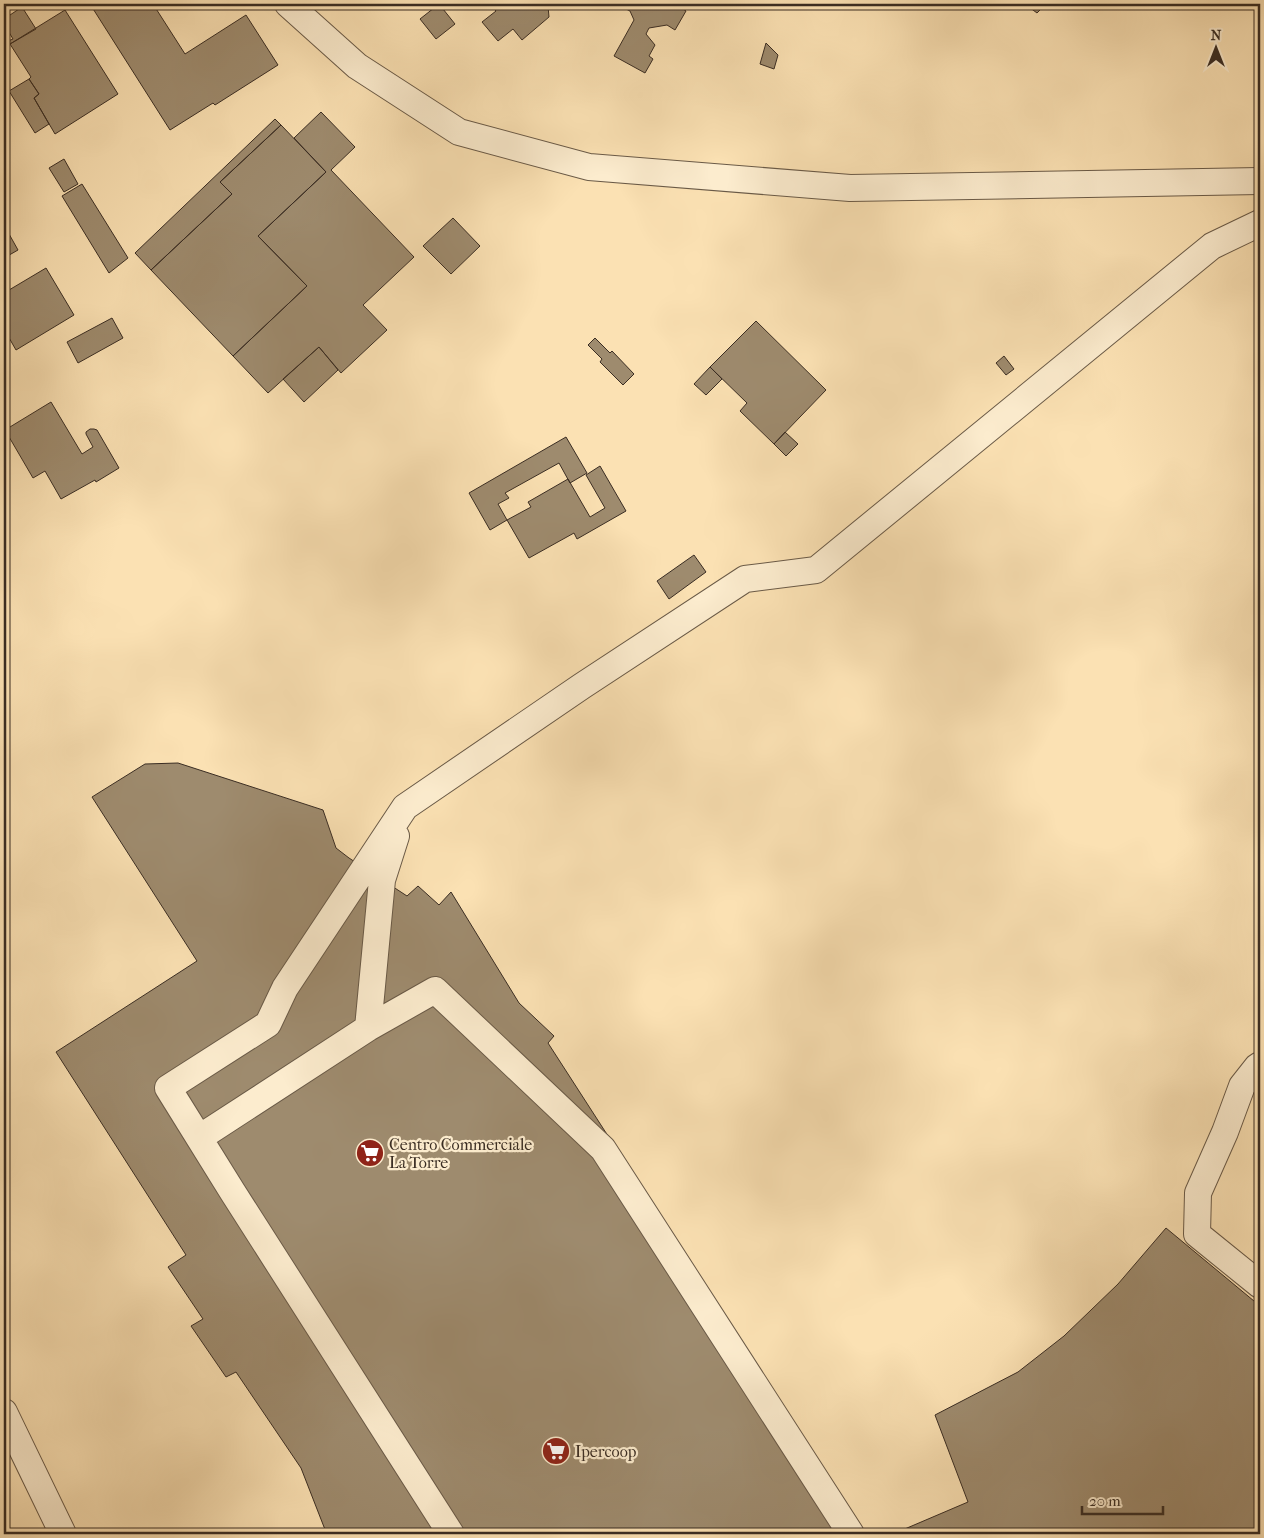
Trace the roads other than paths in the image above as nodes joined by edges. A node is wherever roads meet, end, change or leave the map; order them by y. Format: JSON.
{"nodes":[{"id":1,"x":288,"y":4,"type":"edge"},
{"id":2,"x":1260,"y":181,"type":"edge"},
{"id":3,"x":1260,"y":223,"type":"edge"},
{"id":4,"x":405,"y":807,"type":"junction"},
{"id":5,"x":368,"y":1028,"type":"junction"},
{"id":6,"x":1260,"y":1065,"type":"edge"},
{"id":7,"x":198,"y":1138,"type":"junction"},
{"id":8,"x":1260,"y":1285,"type":"edge"},
{"id":9,"x":4,"y":1412,"type":"edge"},
{"id":10,"x":63,"y":1534,"type":"edge"},
{"id":11,"x":451,"y":1534,"type":"edge"},
{"id":12,"x":851,"y":1534,"type":"edge"}],
"edges":[{"from":1,"to":2,"type":"street"},
{"from":3,"to":4,"type":"street"},
{"from":4,"to":5,"type":"street"},
{"from":4,"to":7,"type":"street"},
{"from":5,"to":7,"type":"street"},
{"from":5,"to":12,"type":"street"},
{"from":6,"to":8,"type":"street"},
{"from":7,"to":11,"type":"street"},
{"from":9,"to":10,"type":"street"}]}
